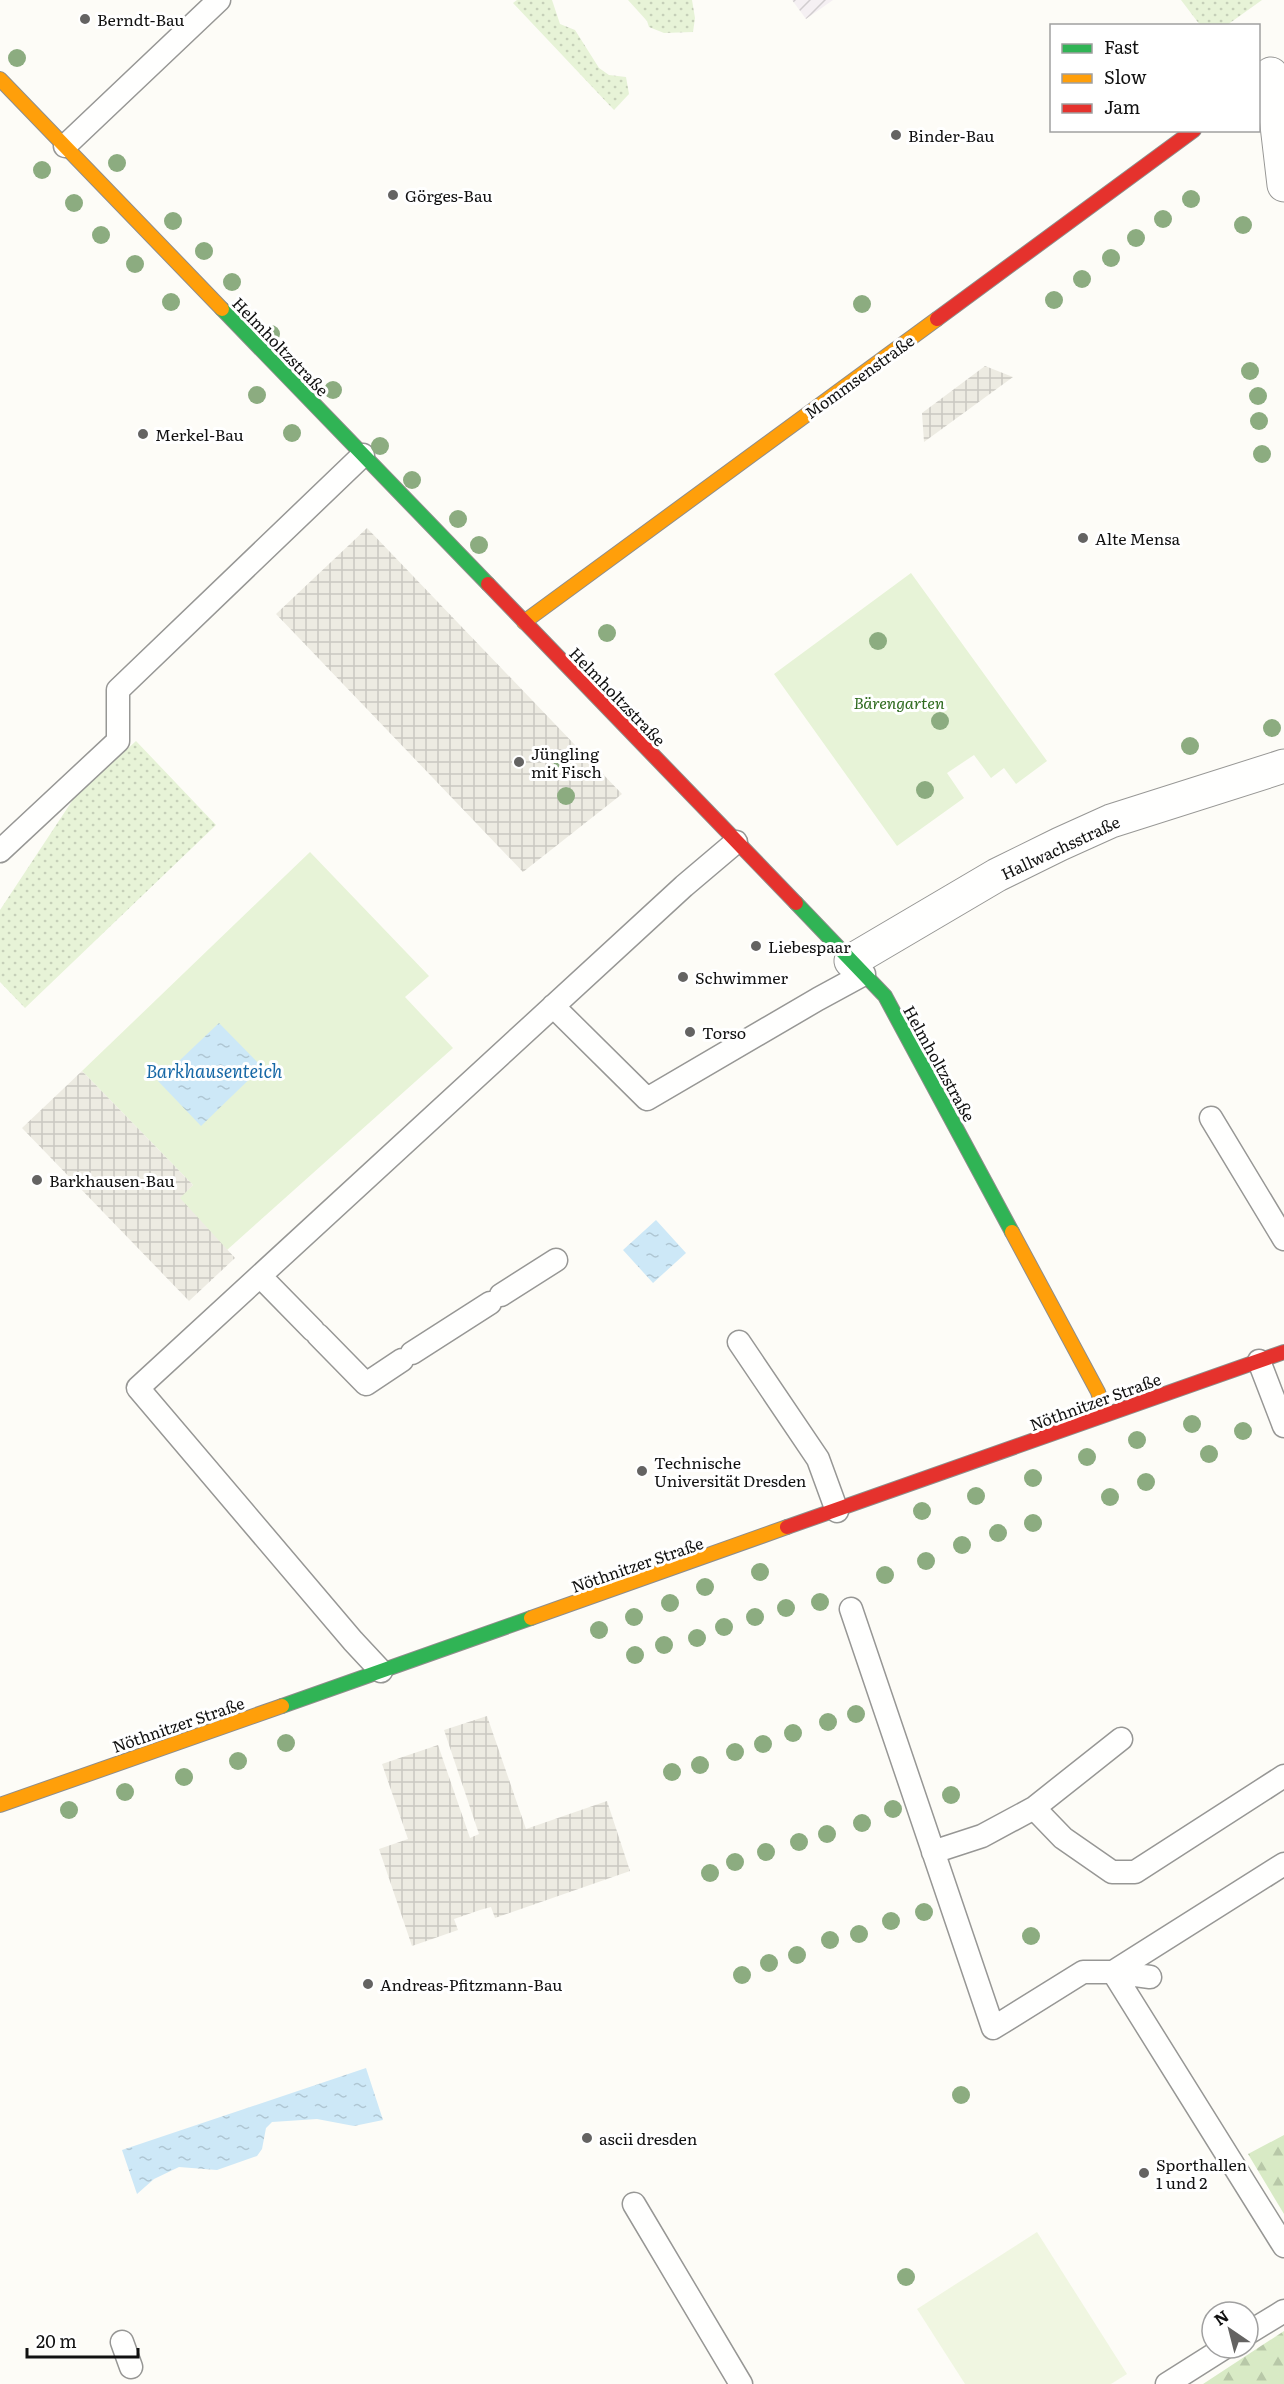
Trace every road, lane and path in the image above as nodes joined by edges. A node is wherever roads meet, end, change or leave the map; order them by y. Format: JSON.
{"nodes":[{"id":1,"x":219,"y":0,"type":"edge"},
{"id":2,"x":1271,"y":74,"type":"edge"},
{"id":3,"x":0,"y":79,"type":"edge"},
{"id":4,"x":1191,"y":132,"type":"edge"},
{"id":5,"x":65,"y":147,"type":"junction"},
{"id":6,"x":1284,"y":185,"type":"edge"},
{"id":7,"x":363,"y":455,"type":"junction"},
{"id":8,"x":524,"y":622,"type":"junction"},
{"id":9,"x":1284,"y":766,"type":"edge"},
{"id":10,"x":736,"y":842,"type":"junction"},
{"id":11,"x":0,"y":852,"type":"edge"},
{"id":12,"x":857,"y":968,"type":"junction"},
{"id":13,"x":553,"y":1006,"type":"junction"},
{"id":14,"x":1211,"y":1118,"type":"dead end"},
{"id":15,"x":1284,"y":1239,"type":"edge"},
{"id":16,"x":556,"y":1260,"type":"dead end"},
{"id":17,"x":260,"y":1276,"type":"junction"},
{"id":18,"x":739,"y":1342,"type":"dead end"},
{"id":19,"x":1284,"y":1352,"type":"edge"},
{"id":20,"x":1259,"y":1360,"type":"junction"},
{"id":21,"x":1105,"y":1414,"type":"junction"},
{"id":22,"x":1284,"y":1426,"type":"edge"},
{"id":23,"x":837,"y":1510,"type":"junction"},
{"id":24,"x":851,"y":1609,"type":"dead end"},
{"id":25,"x":381,"y":1671,"type":"junction"},
{"id":26,"x":1121,"y":1739,"type":"dead end"},
{"id":27,"x":1284,"y":1776,"type":"edge"},
{"id":28,"x":0,"y":1805,"type":"edge"},
{"id":29,"x":1034,"y":1808,"type":"junction"},
{"id":30,"x":933,"y":1852,"type":"junction"},
{"id":31,"x":1284,"y":1864,"type":"edge"},
{"id":32,"x":1113,"y":1972,"type":"junction"},
{"id":33,"x":1150,"y":1977,"type":"dead end"},
{"id":34,"x":634,"y":2204,"type":"dead end"},
{"id":35,"x":1284,"y":2246,"type":"edge"},
{"id":36,"x":1284,"y":2311,"type":"edge"},
{"id":37,"x":1260,"y":2326,"type":"edge"},
{"id":38,"x":122,"y":2342,"type":"dead end"},
{"id":39,"x":1205,"y":2360,"type":"edge"},
{"id":40,"x":131,"y":2367,"type":"dead end"},
{"id":41,"x":741,"y":2384,"type":"edge"},
{"id":42,"x":1167,"y":2384,"type":"edge"}],
"edges":[{"from":1,"to":5,"type":"lane"},
{"from":2,"to":6,"type":"street"},
{"from":3,"to":5,"type":"street","name":"Helmholtzstraße"},
{"from":4,"to":8,"type":"street","name":"Mommsenstraße"},
{"from":5,"to":7,"type":"street","name":"Helmholtzstraße"},
{"from":7,"to":8,"type":"street","name":"Helmholtzstraße"},
{"from":7,"to":11,"type":"lane"},
{"from":8,"to":10,"type":"street","name":"Helmholtzstraße"},
{"from":9,"to":12,"type":"street","name":"Hallwachsstraße"},
{"from":10,"to":12,"type":"street","name":"Helmholtzstraße"},
{"from":10,"to":13,"type":"lane"},
{"from":12,"to":13,"type":"lane"},
{"from":12,"to":21,"type":"street","name":"Helmholtzstraße"},
{"from":13,"to":17,"type":"lane"},
{"from":14,"to":15,"type":"lane"},
{"from":16,"to":17,"type":"lane"},
{"from":17,"to":25,"type":"lane"},
{"from":18,"to":23,"type":"lane"},
{"from":19,"to":20,"type":"street","name":"Nöthnitzer Straße"},
{"from":20,"to":21,"type":"street","name":"Nöthnitzer Straße"},
{"from":20,"to":22,"type":"lane"},
{"from":21,"to":23,"type":"street","name":"Nöthnitzer Straße"},
{"from":23,"to":25,"type":"street","name":"Nöthnitzer Straße"},
{"from":24,"to":30,"type":"lane"},
{"from":25,"to":28,"type":"street","name":"Nöthnitzer Straße"},
{"from":26,"to":29,"type":"lane"},
{"from":27,"to":29,"type":"lane"},
{"from":29,"to":30,"type":"lane"},
{"from":30,"to":32,"type":"lane"},
{"from":31,"to":32,"type":"lane"},
{"from":32,"to":33,"type":"lane"},
{"from":32,"to":35,"type":"lane"},
{"from":34,"to":41,"type":"lane"},
{"from":36,"to":37,"type":"lane"},
{"from":38,"to":40,"type":"lane"},
{"from":39,"to":42,"type":"lane"}]}
